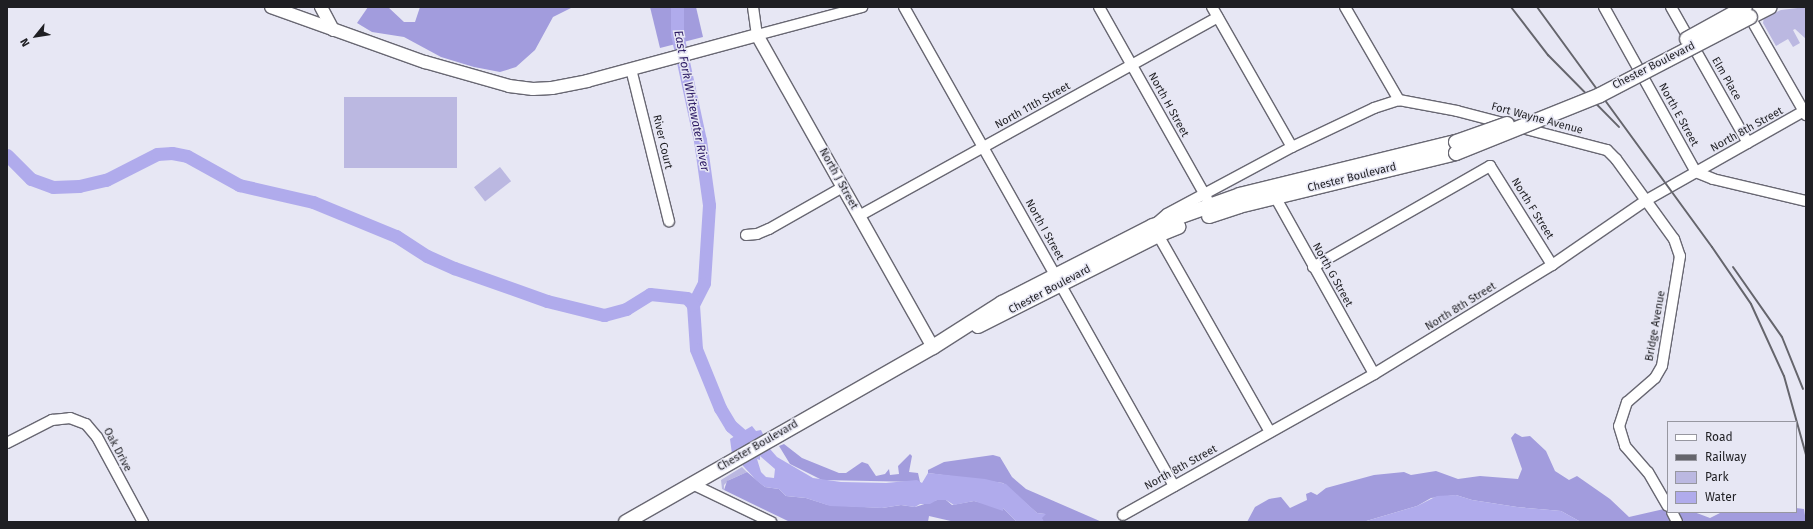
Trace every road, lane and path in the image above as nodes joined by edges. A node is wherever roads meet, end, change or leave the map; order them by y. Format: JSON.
{"nodes":[{"id":1,"x":270,"y":7,"type":"edge"},
{"id":2,"x":321,"y":7,"type":"edge"},
{"id":3,"x":753,"y":7,"type":"edge"},
{"id":4,"x":862,"y":7,"type":"edge"},
{"id":5,"x":904,"y":7,"type":"edge"},
{"id":6,"x":1099,"y":7,"type":"edge"},
{"id":7,"x":1212,"y":7,"type":"edge"},
{"id":8,"x":1345,"y":7,"type":"edge"},
{"id":9,"x":1604,"y":7,"type":"edge"},
{"id":10,"x":1671,"y":7,"type":"edge"},
{"id":11,"x":1770,"y":7,"type":"edge"},
{"id":12,"x":1746,"y":9,"type":"edge"},
{"id":13,"x":1218,"y":17,"type":"junction"},
{"id":14,"x":332,"y":30,"type":"junction"},
{"id":15,"x":757,"y":35,"type":"junction"},
{"id":16,"x":1131,"y":64,"type":"junction"},
{"id":17,"x":631,"y":68,"type":"junction"},
{"id":18,"x":1639,"y":70,"type":"junction"},
{"id":19,"x":1399,"y":100,"type":"junction"},
{"id":20,"x":1805,"y":112,"type":"edge"},
{"id":21,"x":1748,"y":143,"type":"junction"},
{"id":22,"x":1292,"y":147,"type":"junction"},
{"id":23,"x":983,"y":148,"type":"junction"},
{"id":24,"x":1696,"y":172,"type":"junction"},
{"id":25,"x":843,"y":187,"type":"junction"},
{"id":26,"x":1273,"y":192,"type":"junction"},
{"id":27,"x":1646,"y":201,"type":"junction"},
{"id":28,"x":1806,"y":201,"type":"edge"},
{"id":29,"x":1210,"y":205,"type":"junction"},
{"id":30,"x":859,"y":216,"type":"junction"},
{"id":31,"x":669,"y":221,"type":"dead end"},
{"id":32,"x":1156,"y":231,"type":"junction"},
{"id":33,"x":746,"y":235,"type":"dead end"},
{"id":34,"x":1552,"y":265,"type":"junction"},
{"id":35,"x":1313,"y":267,"type":"junction"},
{"id":36,"x":1057,"y":279,"type":"junction"},
{"id":37,"x":933,"y":347,"type":"junction"},
{"id":38,"x":1374,"y":374,"type":"junction"},
{"id":39,"x":1270,"y":432,"type":"junction"},
{"id":40,"x":7,"y":443,"type":"edge"},
{"id":41,"x":697,"y":481,"type":"junction"},
{"id":42,"x":1174,"y":486,"type":"junction"},
{"id":43,"x":1667,"y":504,"type":"edge"},
{"id":44,"x":1672,"y":513,"type":"edge"},
{"id":45,"x":1123,"y":514,"type":"dead end"},
{"id":46,"x":143,"y":522,"type":"edge"},
{"id":47,"x":626,"y":522,"type":"edge"},
{"id":48,"x":771,"y":522,"type":"edge"},
{"id":49,"x":1677,"y":522,"type":"edge"}],
"edges":[{"from":1,"to":14,"type":"main road"},
{"from":2,"to":14,"type":"main road"},
{"from":3,"to":15,"type":"street","name":"North J Street"},
{"from":4,"to":15,"type":"street"},
{"from":5,"to":23,"type":"street","name":"North I Street"},
{"from":6,"to":16,"type":"street","name":"North H Street"},
{"from":7,"to":13,"type":"street"},
{"from":8,"to":19,"type":"street"},
{"from":9,"to":18,"type":"street","name":"North E Street"},
{"from":10,"to":21,"type":"street","name":"Elm Place"},
{"from":11,"to":12,"type":"highway","name":"Chester Boulevard"},
{"from":12,"to":18,"type":"highway","name":"Chester Boulevard","bridge":true},
{"from":12,"to":20,"type":"street"},
{"from":13,"to":16,"type":"street","name":"North 11th Street"},
{"from":13,"to":22,"type":"street"},
{"from":14,"to":17,"type":"main road"},
{"from":15,"to":17,"type":"main road"},
{"from":15,"to":25,"type":"main road","name":"North J Street"},
{"from":16,"to":23,"type":"street","name":"North 11th Street"},
{"from":16,"to":29,"type":"street","name":"North H Street"},
{"from":17,"to":31,"type":"street","name":"River Court"},
{"from":18,"to":24,"type":"street","name":"North E Street"},
{"from":18,"to":26,"type":"highway","name":"Chester Boulevard","bridge":true},
{"from":19,"to":22,"type":"street","name":"Chester Boulevard"},
{"from":19,"to":27,"type":"street","name":"Fort Wayne Avenue"},
{"from":20,"to":21,"type":"street","name":"North 8th Street"},
{"from":21,"to":24,"type":"street","name":"North 8th Street"},
{"from":22,"to":29,"type":"street","name":"Chester Boulevard"},
{"from":23,"to":30,"type":"street","name":"North 11th Street"},
{"from":23,"to":36,"type":"street","name":"North I Street"},
{"from":24,"to":27,"type":"street","name":"North 8th Street"},
{"from":24,"to":28,"type":"street"},
{"from":25,"to":30,"type":"main road","name":"North J Street"},
{"from":25,"to":33,"type":"street"},
{"from":26,"to":29,"type":"highway","name":"Chester Boulevard"},
{"from":26,"to":35,"type":"street","name":"North G Street"},
{"from":27,"to":34,"type":"street","name":"North 8th Street"},
{"from":27,"to":43,"type":"street","name":"Bridge Avenue"},
{"from":29,"to":32,"type":"highway","name":"Chester Boulevard"},
{"from":29,"to":32,"type":"street","name":"Chester Boulevard"},
{"from":30,"to":37,"type":"main road","name":"North J Street"},
{"from":32,"to":36,"type":"highway","name":"Chester Boulevard"},
{"from":32,"to":39,"type":"street"},
{"from":34,"to":35,"type":"street","name":"North F Street"},
{"from":34,"to":38,"type":"street","name":"North 8th Street"},
{"from":35,"to":38,"type":"street","name":"North G Street"},
{"from":36,"to":37,"type":"highway","name":"Chester Boulevard"},
{"from":36,"to":42,"type":"street","name":"North I Street"},
{"from":37,"to":41,"type":"highway","name":"Chester Boulevard"},
{"from":38,"to":39,"type":"street","name":"North 8th Street"},
{"from":39,"to":42,"type":"street","name":"North 8th Street"},
{"from":40,"to":46,"type":"street","name":"Oak Drive"},
{"from":41,"to":47,"type":"highway","name":"Chester Boulevard"},
{"from":41,"to":48,"type":"street"},
{"from":42,"to":45,"type":"street","name":"North 8th Street"},
{"from":44,"to":49,"type":"street"}]}
